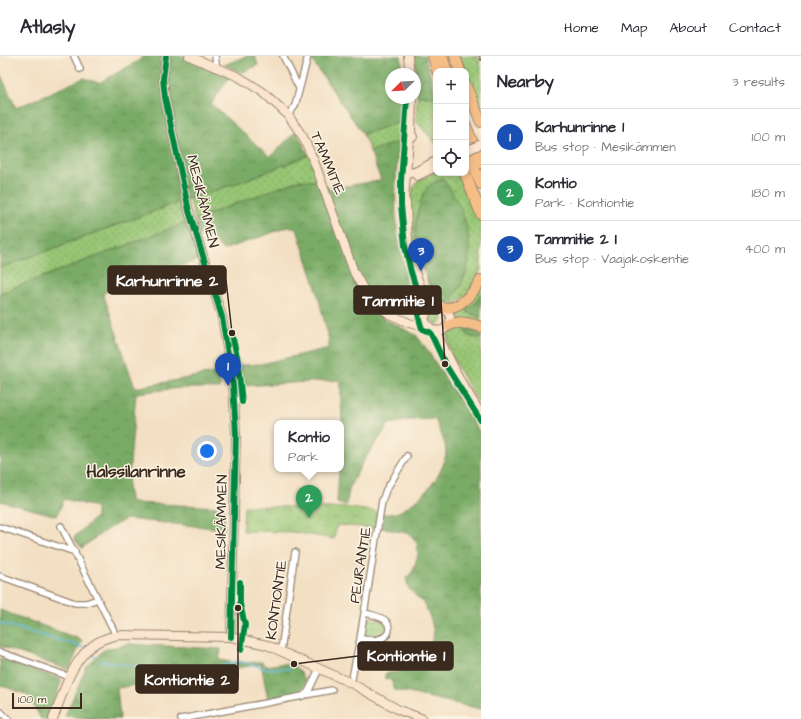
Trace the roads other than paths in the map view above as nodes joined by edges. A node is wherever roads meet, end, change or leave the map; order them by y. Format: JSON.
{"nodes":[{"id":1,"x":74,"y":56,"type":"edge"},
{"id":2,"x":166,"y":56,"type":"edge"},
{"id":3,"x":189,"y":56,"type":"edge"},
{"id":4,"x":215,"y":56,"type":"edge"},
{"id":5,"x":283,"y":56,"type":"edge"},
{"id":6,"x":308,"y":56,"type":"edge"},
{"id":7,"x":408,"y":56,"type":"edge"},
{"id":8,"x":455,"y":56,"type":"edge"},
{"id":9,"x":214,"y":68,"type":"junction"},
{"id":10,"x":409,"y":68,"type":"edge"},
{"id":11,"x":459,"y":68,"type":"edge"},
{"id":12,"x":80,"y":69,"type":"dead end"},
{"id":13,"x":299,"y":88,"type":"junction"},
{"id":14,"x":469,"y":93,"type":"edge"},
{"id":15,"x":412,"y":104,"type":"edge"},
{"id":16,"x":288,"y":115,"type":"junction"},
{"id":17,"x":481,"y":122,"type":"edge"},
{"id":18,"x":469,"y":133,"type":"edge"},
{"id":19,"x":481,"y":138,"type":"edge"},
{"id":20,"x":481,"y":144,"type":"edge"},
{"id":21,"x":469,"y":146,"type":"edge"},
{"id":22,"x":469,"y":147,"type":"edge"},
{"id":23,"x":469,"y":155,"type":"edge"},
{"id":24,"x":433,"y":162,"type":"edge"},
{"id":25,"x":481,"y":163,"type":"edge"},
{"id":26,"x":433,"y":168,"type":"edge"},
{"id":27,"x":409,"y":175,"type":"junction"},
{"id":28,"x":466,"y":176,"type":"edge"},
{"id":29,"x":481,"y":184,"type":"edge"},
{"id":30,"x":481,"y":214,"type":"edge"},
{"id":31,"x":481,"y":280,"type":"edge"},
{"id":32,"x":423,"y":290,"type":"junction"},
{"id":33,"x":443,"y":307,"type":"junction"},
{"id":34,"x":425,"y":315,"type":"junction"},
{"id":35,"x":400,"y":318,"type":"junction"},
{"id":36,"x":481,"y":326,"type":"edge"},
{"id":37,"x":447,"y":327,"type":"junction"},
{"id":38,"x":430,"y":328,"type":"junction"},
{"id":39,"x":451,"y":362,"type":"junction"},
{"id":40,"x":481,"y":414,"type":"edge"},
{"id":41,"x":407,"y":456,"type":"dead end"},
{"id":42,"x":61,"y":526,"type":"dead end"},
{"id":43,"x":0,"y":527,"type":"edge"},
{"id":44,"x":75,"y":552,"type":"junction"},
{"id":45,"x":295,"y":552,"type":"dead end"},
{"id":46,"x":0,"y":576,"type":"edge"},
{"id":47,"x":98,"y":599,"type":"junction"},
{"id":48,"x":364,"y":613,"type":"junction"},
{"id":49,"x":115,"y":635,"type":"junction"},
{"id":50,"x":231,"y":638,"type":"junction"},
{"id":51,"x":360,"y":639,"type":"junction"},
{"id":52,"x":281,"y":651,"type":"junction"},
{"id":53,"x":0,"y":652,"type":"edge"},
{"id":54,"x":319,"y":669,"type":"junction"},
{"id":55,"x":70,"y":677,"type":"junction"},
{"id":56,"x":351,"y":683,"type":"junction"},
{"id":57,"x":332,"y":690,"type":"dead end"},
{"id":58,"x":303,"y":696,"type":"junction"},
{"id":59,"x":0,"y":711,"type":"edge"},
{"id":60,"x":195,"y":718,"type":"edge"},
{"id":61,"x":8,"y":719,"type":"edge"},
{"id":62,"x":53,"y":719,"type":"edge"},
{"id":63,"x":181,"y":719,"type":"edge"},
{"id":64,"x":423,"y":719,"type":"edge"}],
"edges":[{"from":1,"to":12,"type":"street"},
{"from":2,"to":50,"type":"street","name":"MESIKÄMMEN"},
{"from":3,"to":9,"type":"street","name":"TAMMITIE"},
{"from":4,"to":9,"type":"street"},
{"from":5,"to":13,"type":"street"},
{"from":6,"to":13,"type":"street"},
{"from":7,"to":10,"type":"street"},
{"from":8,"to":11,"type":"highway"},
{"from":9,"to":16,"type":"street","name":"TAMMITIE"},
{"from":13,"to":16,"type":"street"},
{"from":14,"to":17,"type":"highway"},
{"from":15,"to":27,"type":"street"},
{"from":16,"to":35,"type":"street","name":"TAMMITIE"},
{"from":18,"to":25,"type":"highway"},
{"from":19,"to":21,"type":"street"},
{"from":20,"to":22,"type":"street","bridge":true},
{"from":23,"to":29,"type":"highway"},
{"from":24,"to":27,"type":"street"},
{"from":26,"to":27,"type":"street"},
{"from":27,"to":32,"type":"street"},
{"from":28,"to":30,"type":"highway"},
{"from":31,"to":33,"type":"highway"},
{"from":32,"to":33,"type":"street"},
{"from":32,"to":34,"type":"street"},
{"from":33,"to":34,"type":"street"},
{"from":33,"to":37,"type":"street"},
{"from":34,"to":35,"type":"street","name":"TAMMITIE"},
{"from":34,"to":38,"type":"street"},
{"from":35,"to":38,"type":"street","name":"TAMMITIE"},
{"from":36,"to":37,"type":"highway"},
{"from":37,"to":38,"type":"street"},
{"from":37,"to":39,"type":"street"},
{"from":38,"to":39,"type":"street"},
{"from":39,"to":40,"type":"street"},
{"from":41,"to":48,"type":"street","name":"PEURANTIE"},
{"from":42,"to":44,"type":"street"},
{"from":43,"to":44,"type":"street"},
{"from":44,"to":47,"type":"street"},
{"from":45,"to":52,"type":"street","name":"KONTIONTIE"},
{"from":46,"to":47,"type":"street"},
{"from":47,"to":49,"type":"street"},
{"from":48,"to":51,"type":"street","name":"PEURANTIE"},
{"from":48,"to":51,"type":"street"},
{"from":49,"to":50,"type":"street"},
{"from":49,"to":55,"type":"street"},
{"from":50,"to":52,"type":"street"},
{"from":51,"to":56,"type":"street","name":"PEURANTIE"},
{"from":52,"to":54,"type":"street"},
{"from":53,"to":55,"type":"street"},
{"from":54,"to":56,"type":"street"},
{"from":54,"to":58,"type":"street"},
{"from":55,"to":62,"type":"street"},
{"from":56,"to":64,"type":"street"},
{"from":57,"to":58,"type":"street"},
{"from":58,"to":60,"type":"street"},
{"from":59,"to":61,"type":"street"},
{"from":60,"to":63,"type":"street"}]}
